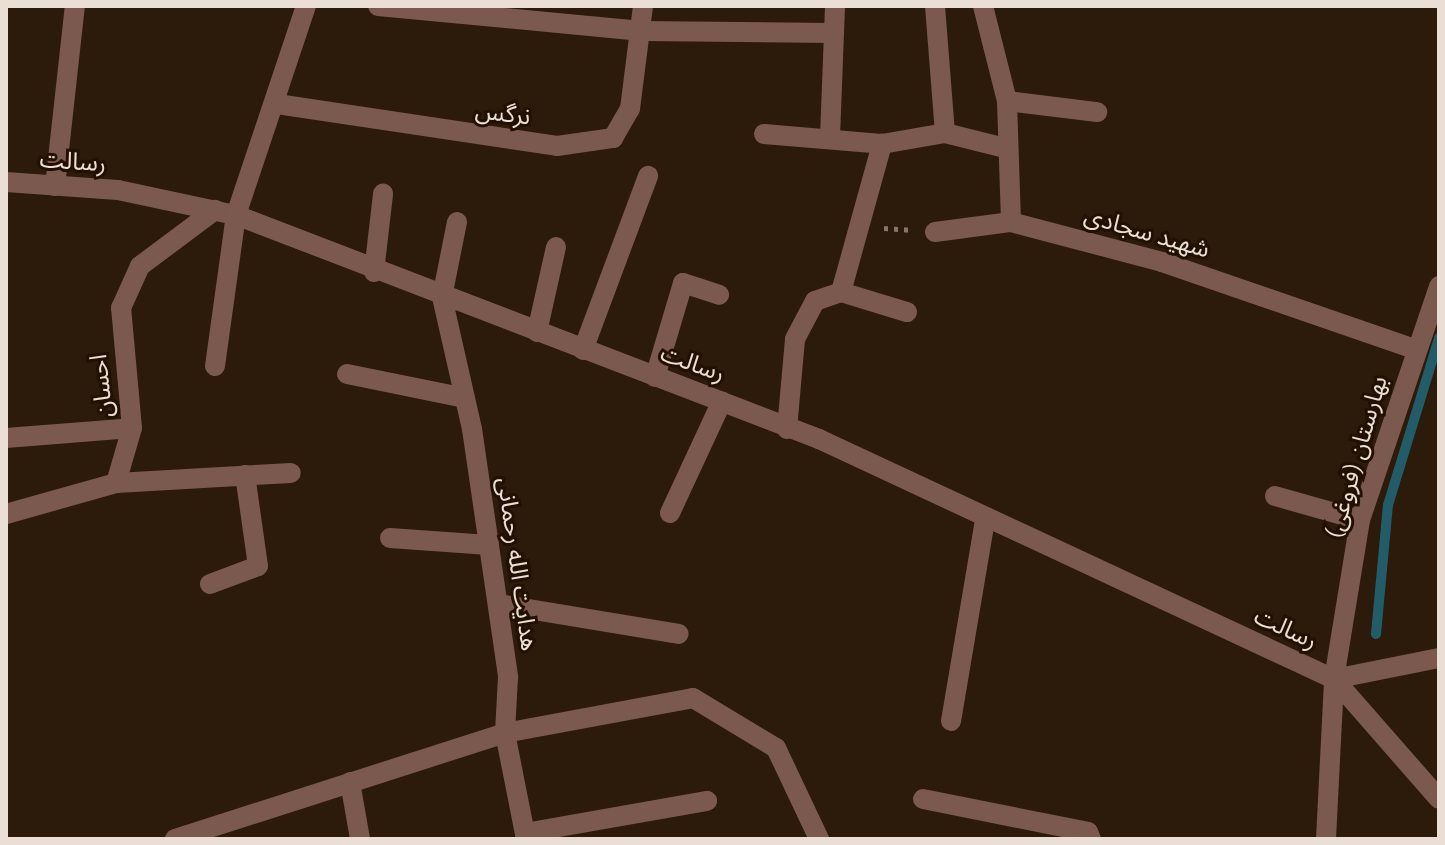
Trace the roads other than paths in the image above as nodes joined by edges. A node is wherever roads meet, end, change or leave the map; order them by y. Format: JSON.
{"nodes":[{"id":1,"x":75,"y":6,"type":"edge"},
{"id":2,"x":306,"y":6,"type":"edge"},
{"id":3,"x":378,"y":6,"type":"edge"},
{"id":4,"x":643,"y":6,"type":"edge"},
{"id":5,"x":835,"y":6,"type":"edge"},
{"id":6,"x":935,"y":6,"type":"edge"},
{"id":7,"x":983,"y":6,"type":"edge"},
{"id":8,"x":642,"y":31,"type":"junction"},
{"id":9,"x":834,"y":33,"type":"junction"},
{"id":10,"x":1007,"y":101,"type":"junction"},
{"id":11,"x":277,"y":104,"type":"junction"},
{"id":12,"x":1097,"y":112,"type":"dead end"},
{"id":13,"x":945,"y":133,"type":"junction"},
{"id":14,"x":764,"y":134,"type":"dead end"},
{"id":15,"x":830,"y":137,"type":"junction"},
{"id":16,"x":882,"y":144,"type":"junction"},
{"id":17,"x":1005,"y":148,"type":"junction"},
{"id":18,"x":648,"y":176,"type":"dead end"},
{"id":19,"x":6,"y":182,"type":"edge"},
{"id":20,"x":55,"y":186,"type":"junction"},
{"id":21,"x":383,"y":194,"type":"dead end"},
{"id":22,"x":226,"y":213,"type":"junction"},
{"id":23,"x":457,"y":222,"type":"dead end"},
{"id":24,"x":1011,"y":222,"type":"junction"},
{"id":25,"x":935,"y":232,"type":"road end"},
{"id":26,"x":556,"y":247,"type":"dead end"},
{"id":27,"x":374,"y":272,"type":"junction"},
{"id":28,"x":1439,"y":286,"type":"edge"},
{"id":29,"x":841,"y":292,"type":"junction"},
{"id":30,"x":719,"y":295,"type":"dead end"},
{"id":31,"x":442,"y":297,"type":"junction"},
{"id":32,"x":907,"y":312,"type":"dead end"},
{"id":33,"x":537,"y":332,"type":"junction"},
{"id":34,"x":1414,"y":349,"type":"junction"},
{"id":35,"x":583,"y":350,"type":"junction"},
{"id":36,"x":215,"y":366,"type":"dead end"},
{"id":37,"x":347,"y":374,"type":"dead end"},
{"id":38,"x":655,"y":377,"type":"junction"},
{"id":39,"x":465,"y":398,"type":"junction"},
{"id":40,"x":722,"y":401,"type":"junction"},
{"id":41,"x":132,"y":428,"type":"junction"},
{"id":42,"x":787,"y":429,"type":"junction"},
{"id":43,"x":6,"y":438,"type":"edge"},
{"id":44,"x":291,"y":473,"type":"dead end"},
{"id":45,"x":245,"y":475,"type":"junction"},
{"id":46,"x":116,"y":483,"type":"junction"},
{"id":47,"x":1275,"y":496,"type":"dead end"},
{"id":48,"x":670,"y":513,"type":"dead end"},
{"id":49,"x":6,"y":514,"type":"edge"},
{"id":50,"x":985,"y":519,"type":"junction"},
{"id":51,"x":1360,"y":520,"type":"junction"},
{"id":52,"x":390,"y":538,"type":"dead end"},
{"id":53,"x":489,"y":545,"type":"junction"},
{"id":54,"x":210,"y":584,"type":"dead end"},
{"id":55,"x":498,"y":604,"type":"junction"},
{"id":56,"x":679,"y":634,"type":"dead end"},
{"id":57,"x":1439,"y":658,"type":"edge"},
{"id":58,"x":1334,"y":679,"type":"junction"},
{"id":59,"x":951,"y":721,"type":"dead end"},
{"id":60,"x":505,"y":733,"type":"junction"},
{"id":61,"x":350,"y":782,"type":"junction"},
{"id":62,"x":923,"y":799,"type":"dead end"},
{"id":63,"x":1439,"y":799,"type":"edge"},
{"id":64,"x":707,"y":801,"type":"dead end"},
{"id":65,"x":526,"y":836,"type":"edge"},
{"id":66,"x":175,"y":839,"type":"edge"},
{"id":67,"x":360,"y":839,"type":"edge"},
{"id":68,"x":819,"y":839,"type":"edge"},
{"id":69,"x":1091,"y":839,"type":"edge"},
{"id":70,"x":1326,"y":839,"type":"edge"}],
"edges":[{"from":1,"to":20,"type":"street"},
{"from":2,"to":11,"type":"street"},
{"from":3,"to":8,"type":"street"},
{"from":4,"to":8,"type":"street"},
{"from":5,"to":9,"type":"street"},
{"from":6,"to":13,"type":"street"},
{"from":7,"to":10,"type":"street"},
{"from":8,"to":9,"type":"street"},
{"from":8,"to":11,"type":"street","name":"نرگس"},
{"from":9,"to":15,"type":"street"},
{"from":10,"to":12,"type":"street"},
{"from":10,"to":17,"type":"street"},
{"from":11,"to":22,"type":"street"},
{"from":13,"to":16,"type":"street"},
{"from":13,"to":17,"type":"street"},
{"from":14,"to":15,"type":"street"},
{"from":15,"to":16,"type":"street"},
{"from":16,"to":29,"type":"street"},
{"from":17,"to":24,"type":"street"},
{"from":18,"to":35,"type":"street"},
{"from":19,"to":20,"type":"street","name":"رسالت"},
{"from":20,"to":22,"type":"street","name":"رسالت"},
{"from":21,"to":27,"type":"street"},
{"from":22,"to":27,"type":"street","name":"رسالت"},
{"from":22,"to":36,"type":"street"},
{"from":22,"to":41,"type":"street","name":"احسان"},
{"from":23,"to":31,"type":"street"},
{"from":24,"to":25,"type":"street","name":"شهید سجادی"},
{"from":24,"to":34,"type":"street","name":"شهید سجادی"},
{"from":26,"to":33,"type":"street"},
{"from":27,"to":31,"type":"street","name":"رسالت"},
{"from":28,"to":34,"type":"street","name":"بهارستان (فروغی)"},
{"from":29,"to":32,"type":"street"},
{"from":29,"to":42,"type":"street"},
{"from":30,"to":38,"type":"street"},
{"from":31,"to":33,"type":"street","name":"رسالت"},
{"from":31,"to":39,"type":"street","name":"هدایت الله رحمانی"},
{"from":33,"to":35,"type":"street","name":"رسالت"},
{"from":34,"to":51,"type":"street","name":"بهارستان (فروغی)"},
{"from":35,"to":38,"type":"street","name":"رسالت"},
{"from":37,"to":39,"type":"street"},
{"from":38,"to":40,"type":"street","name":"رسالت"},
{"from":39,"to":53,"type":"street","name":"هدایت الله رحمانی"},
{"from":40,"to":42,"type":"street","name":"رسالت"},
{"from":40,"to":48,"type":"street"},
{"from":41,"to":43,"type":"street"},
{"from":41,"to":46,"type":"street","name":"احسان"},
{"from":42,"to":50,"type":"street","name":"رسالت"},
{"from":44,"to":45,"type":"street"},
{"from":45,"to":46,"type":"street"},
{"from":45,"to":54,"type":"street"},
{"from":46,"to":49,"type":"street"},
{"from":47,"to":51,"type":"street"},
{"from":50,"to":58,"type":"street","name":"رسالت"},
{"from":50,"to":59,"type":"street"},
{"from":51,"to":58,"type":"street","name":"بهارستان (فروغی)"},
{"from":52,"to":53,"type":"street"},
{"from":53,"to":55,"type":"street","name":"هدایت الله رحمانی"},
{"from":55,"to":56,"type":"street"},
{"from":55,"to":60,"type":"street","name":"هدایت الله رحمانی"},
{"from":57,"to":58,"type":"street"},
{"from":58,"to":63,"type":"street"},
{"from":58,"to":70,"type":"street","name":"بهارستان (فروغی)"},
{"from":60,"to":61,"type":"street"},
{"from":60,"to":65,"type":"street","name":"هدایت الله رحمانی"},
{"from":60,"to":68,"type":"street"},
{"from":61,"to":66,"type":"street"},
{"from":61,"to":67,"type":"street"},
{"from":62,"to":69,"type":"street"},
{"from":64,"to":65,"type":"street"}]}
